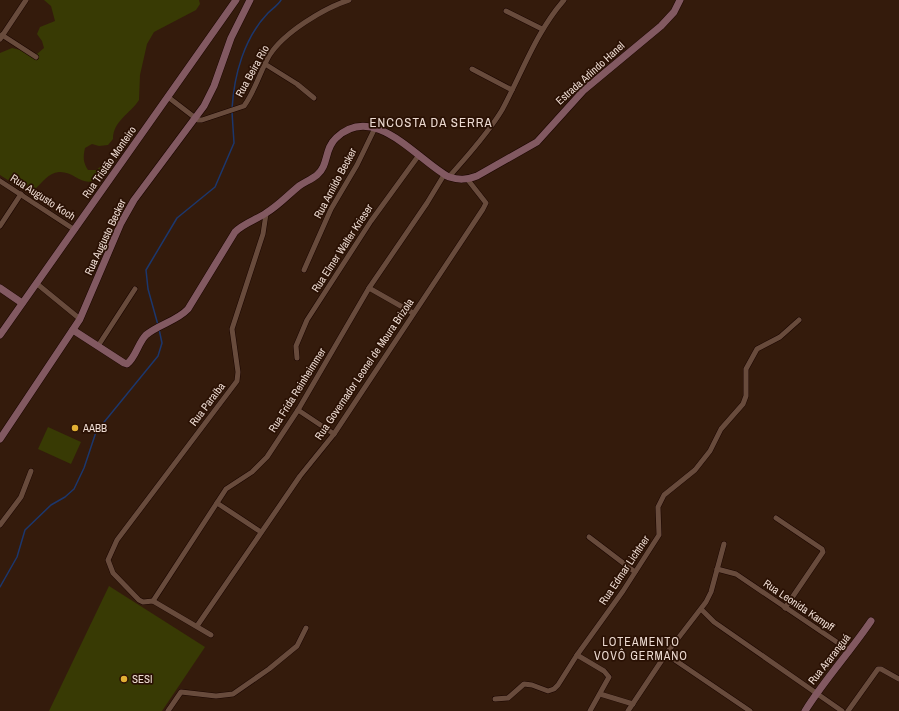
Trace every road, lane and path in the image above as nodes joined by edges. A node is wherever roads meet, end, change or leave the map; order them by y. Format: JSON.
{"nodes":[{"id":1,"x":26,"y":0,"type":"edge"},
{"id":2,"x":236,"y":0,"type":"edge"},
{"id":3,"x":250,"y":0,"type":"edge"},
{"id":4,"x":349,"y":0,"type":"edge"},
{"id":5,"x":564,"y":0,"type":"edge"},
{"id":6,"x":680,"y":0,"type":"edge"},
{"id":7,"x":506,"y":11,"type":"dead end"},
{"id":8,"x":542,"y":29,"type":"junction"},
{"id":9,"x":1,"y":37,"type":"edge"},
{"id":10,"x":36,"y":58,"type":"dead end"},
{"id":11,"x":265,"y":64,"type":"junction"},
{"id":12,"x":472,"y":69,"type":"dead end"},
{"id":13,"x":512,"y":90,"type":"junction"},
{"id":14,"x":168,"y":97,"type":"junction"},
{"id":15,"x":314,"y":98,"type":"dead end"},
{"id":16,"x":196,"y":118,"type":"junction"},
{"id":17,"x":375,"y":128,"type":"junction"},
{"id":18,"x":419,"y":155,"type":"junction"},
{"id":19,"x":446,"y":176,"type":"junction"},
{"id":20,"x":468,"y":180,"type":"junction"},
{"id":21,"x":0,"y":182,"type":"edge"},
{"id":22,"x":21,"y":194,"type":"junction"},
{"id":23,"x":266,"y":214,"type":"junction"},
{"id":24,"x":0,"y":226,"type":"edge"},
{"id":25,"x":75,"y":230,"type":"junction"},
{"id":26,"x":304,"y":270,"type":"dead end"},
{"id":27,"x":36,"y":283,"type":"junction"},
{"id":28,"x":0,"y":288,"type":"edge"},
{"id":29,"x":370,"y":288,"type":"junction"},
{"id":30,"x":135,"y":289,"type":"dead end"},
{"id":31,"x":22,"y":303,"type":"junction"},
{"id":32,"x":413,"y":313,"type":"junction"},
{"id":33,"x":80,"y":319,"type":"junction"},
{"id":34,"x":799,"y":320,"type":"dead end"},
{"id":35,"x":73,"y":330,"type":"junction"},
{"id":36,"x":0,"y":335,"type":"edge"},
{"id":37,"x":98,"y":346,"type":"junction"},
{"id":38,"x":297,"y":358,"type":"dead end"},
{"id":39,"x":298,"y":410,"type":"junction"},
{"id":40,"x":334,"y":434,"type":"junction"},
{"id":41,"x":0,"y":439,"type":"edge"},
{"id":42,"x":31,"y":472,"type":"dead end"},
{"id":43,"x":217,"y":503,"type":"junction"},
{"id":44,"x":776,"y":518,"type":"dead end"},
{"id":45,"x":0,"y":525,"type":"edge"},
{"id":46,"x":261,"y":532,"type":"junction"},
{"id":47,"x":589,"y":537,"type":"dead end"},
{"id":48,"x":724,"y":544,"type":"dead end"},
{"id":49,"x":717,"y":569,"type":"junction"},
{"id":50,"x":635,"y":572,"type":"junction"},
{"id":51,"x":153,"y":602,"type":"junction"},
{"id":52,"x":786,"y":608,"type":"junction"},
{"id":53,"x":702,"y":610,"type":"junction"},
{"id":54,"x":871,"y":621,"type":"dead end"},
{"id":55,"x":197,"y":626,"type":"junction"},
{"id":56,"x":306,"y":628,"type":"dead end"},
{"id":57,"x":211,"y":635,"type":"dead end"},
{"id":58,"x":850,"y":652,"type":"junction"},
{"id":59,"x":666,"y":654,"type":"junction"},
{"id":60,"x":577,"y":655,"type":"junction"},
{"id":61,"x":899,"y":679,"type":"edge"},
{"id":62,"x":816,"y":693,"type":"junction"},
{"id":63,"x":600,"y":694,"type":"junction"},
{"id":64,"x":495,"y":699,"type":"dead end"},
{"id":65,"x":632,"y":704,"type":"junction"},
{"id":66,"x":168,"y":711,"type":"edge"},
{"id":67,"x":590,"y":711,"type":"edge"},
{"id":68,"x":628,"y":711,"type":"edge"},
{"id":69,"x":750,"y":711,"type":"edge"},
{"id":70,"x":805,"y":711,"type":"edge"},
{"id":71,"x":842,"y":711,"type":"edge"},
{"id":72,"x":848,"y":711,"type":"edge"}],
"edges":[{"from":1,"to":9,"type":"street"},
{"from":2,"to":14,"type":"street","name":"Rua Tristão Monteiro"},
{"from":3,"to":16,"type":"street","name":"Rua Augusto Becker"},
{"from":4,"to":11,"type":"street","name":"Rua Beira Rio"},
{"from":5,"to":8,"type":"street","name":"Rua Frida Reinheimmer"},
{"from":6,"to":20,"type":"street","name":"Estrada Arlindo Hanel"},
{"from":7,"to":8,"type":"street"},
{"from":8,"to":13,"type":"street","name":"Rua Frida Reinheimmer"},
{"from":9,"to":10,"type":"street"},
{"from":11,"to":15,"type":"street"},
{"from":11,"to":16,"type":"street","name":"Rua Beira Rio"},
{"from":12,"to":13,"type":"street"},
{"from":13,"to":19,"type":"street","name":"Rua Frida Reinheimmer"},
{"from":14,"to":16,"type":"street"},
{"from":14,"to":25,"type":"street","name":"Rua Tristão Monteiro"},
{"from":16,"to":33,"type":"street","name":"Rua Augusto Becker"},
{"from":17,"to":18,"type":"street"},
{"from":17,"to":23,"type":"street"},
{"from":17,"to":26,"type":"street","name":"Rua Arnildo Becker"},
{"from":18,"to":19,"type":"street"},
{"from":18,"to":38,"type":"street","name":"Rua Elmer Walter Krieser"},
{"from":19,"to":20,"type":"street"},
{"from":19,"to":29,"type":"street","name":"Rua Frida Reinheimmer"},
{"from":20,"to":32,"type":"street","name":"Rua Governador Leonel de Moura Brizola"},
{"from":21,"to":22,"type":"street","name":"Rua Augusto Koch"},
{"from":22,"to":24,"type":"street"},
{"from":22,"to":25,"type":"street","name":"Rua Augusto Koch"},
{"from":23,"to":37,"type":"street"},
{"from":23,"to":51,"type":"street","name":"Rua Paraíba"},
{"from":25,"to":27,"type":"street","name":"Rua Tristão Monteiro"},
{"from":27,"to":31,"type":"street","name":"Rua Tristão Monteiro"},
{"from":27,"to":33,"type":"street"},
{"from":28,"to":31,"type":"street"},
{"from":29,"to":32,"type":"street"},
{"from":29,"to":39,"type":"street","name":"Rua Frida Reinheimmer"},
{"from":30,"to":37,"type":"street"},
{"from":31,"to":36,"type":"street","name":"Rua Tristão Monteiro"},
{"from":32,"to":40,"type":"street","name":"Rua Governador Leonel de Moura Brizola"},
{"from":33,"to":35,"type":"street","name":"Rua Augusto Becker"},
{"from":34,"to":50,"type":"street","name":"Rua Edmar Lichtner"},
{"from":35,"to":37,"type":"street"},
{"from":35,"to":41,"type":"street","name":"Rua Augusto Becker"},
{"from":39,"to":40,"type":"street"},
{"from":39,"to":43,"type":"street","name":"Rua Frida Reinheimmer"},
{"from":40,"to":46,"type":"street","name":"Rua Governador Leonel de Moura Brizola"},
{"from":42,"to":45,"type":"street"},
{"from":43,"to":46,"type":"street"},
{"from":43,"to":51,"type":"street","name":"Rua Frida Reinheimmer"},
{"from":44,"to":52,"type":"street"},
{"from":46,"to":55,"type":"street","name":"Rua Governador Leonel de Moura Brizola"},
{"from":47,"to":50,"type":"street"},
{"from":48,"to":49,"type":"street"},
{"from":49,"to":52,"type":"street","name":"Rua Leonida Kampff"},
{"from":49,"to":53,"type":"street"},
{"from":50,"to":60,"type":"street","name":"Rua Edmar Lichtner"},
{"from":51,"to":55,"type":"street"},
{"from":52,"to":58,"type":"street","name":"Rua Leonida Kampff"},
{"from":53,"to":59,"type":"street"},
{"from":53,"to":62,"type":"street"},
{"from":54,"to":58,"type":"street","name":"Rua Araranguá"},
{"from":55,"to":57,"type":"street"},
{"from":56,"to":66,"type":"street"},
{"from":58,"to":62,"type":"street","name":"Rua Araranguá"},
{"from":59,"to":65,"type":"street"},
{"from":59,"to":69,"type":"street"},
{"from":60,"to":63,"type":"street"},
{"from":60,"to":64,"type":"street","name":"Rua Edmar Lichtner"},
{"from":61,"to":72,"type":"street"},
{"from":62,"to":70,"type":"street","name":"Rua Araranguá"},
{"from":62,"to":71,"type":"street"},
{"from":63,"to":65,"type":"street"},
{"from":63,"to":67,"type":"street"},
{"from":65,"to":68,"type":"street"}]}
